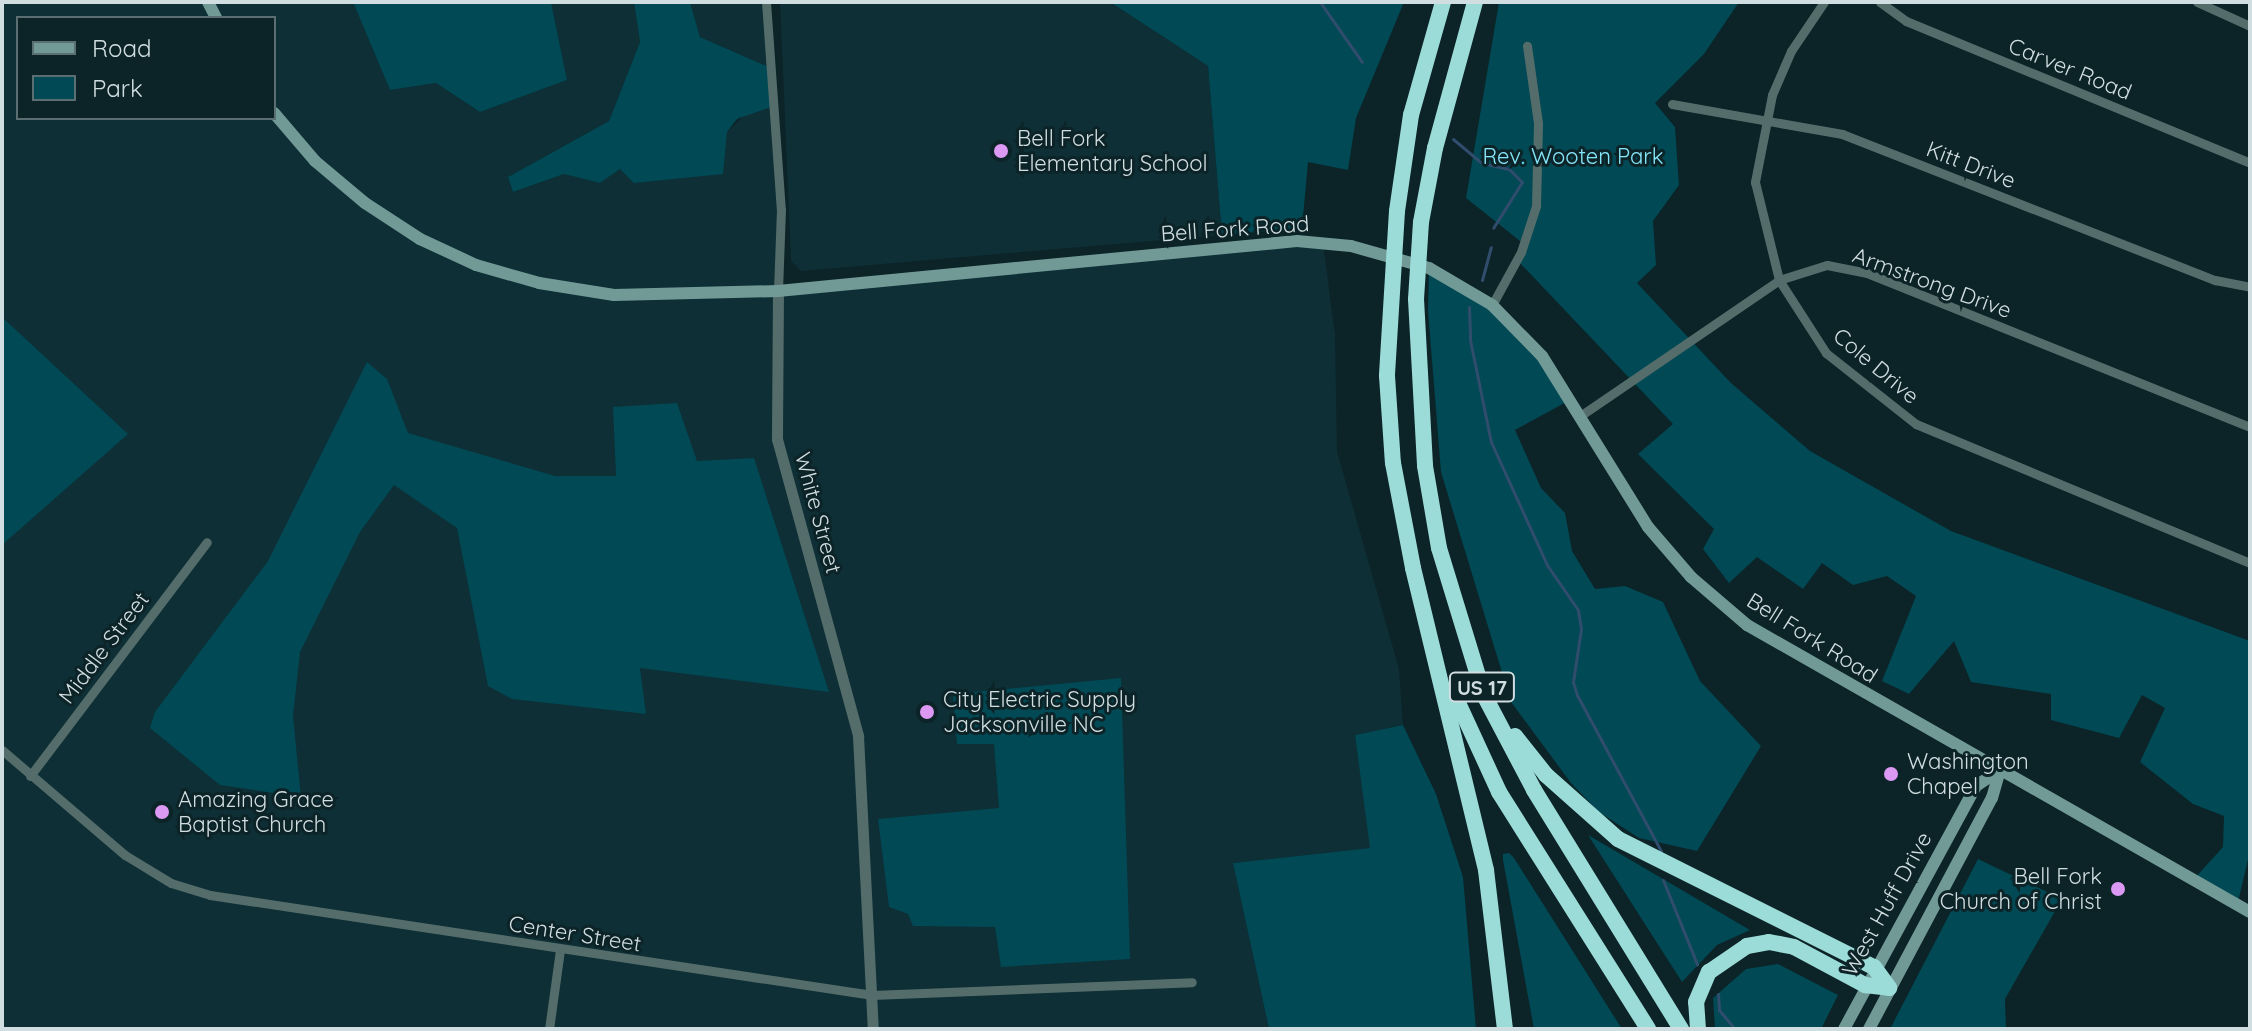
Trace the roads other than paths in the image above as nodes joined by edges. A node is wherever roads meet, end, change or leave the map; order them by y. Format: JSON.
{"nodes":[{"id":1,"x":766,"y":2,"type":"edge"},
{"id":2,"x":1443,"y":2,"type":"edge"},
{"id":3,"x":1475,"y":2,"type":"edge"},
{"id":4,"x":1824,"y":2,"type":"edge"},
{"id":5,"x":1880,"y":2,"type":"edge"},
{"id":6,"x":2197,"y":2,"type":"edge"},
{"id":7,"x":2250,"y":26,"type":"edge"},
{"id":8,"x":1527,"y":46,"type":"dead end"},
{"id":9,"x":1672,"y":104,"type":"dead end"},
{"id":10,"x":276,"y":115,"type":"edge"},
{"id":11,"x":1764,"y":121,"type":"junction"},
{"id":12,"x":2250,"y":163,"type":"edge"},
{"id":13,"x":1779,"y":280,"type":"junction"},
{"id":14,"x":2250,"y":287,"type":"edge"},
{"id":15,"x":778,"y":291,"type":"junction"},
{"id":16,"x":1492,"y":305,"type":"junction"},
{"id":17,"x":1580,"y":416,"type":"junction"},
{"id":18,"x":2250,"y":427,"type":"edge"},
{"id":19,"x":207,"y":542,"type":"dead end"},
{"id":20,"x":2250,"y":563,"type":"edge"},
{"id":21,"x":1437,"y":651,"type":"junction"},
{"id":22,"x":1484,"y":695,"type":"junction"},
{"id":23,"x":2,"y":750,"type":"edge"},
{"id":24,"x":2000,"y":770,"type":"junction"},
{"id":25,"x":30,"y":776,"type":"junction"},
{"id":26,"x":2250,"y":912,"type":"edge"},
{"id":27,"x":560,"y":950,"type":"junction"},
{"id":28,"x":1874,"y":967,"type":"junction"},
{"id":29,"x":1192,"y":982,"type":"dead end"},
{"id":30,"x":1865,"y":985,"type":"junction"},
{"id":31,"x":1889,"y":988,"type":"junction"},
{"id":32,"x":872,"y":995,"type":"junction"},
{"id":33,"x":549,"y":1029,"type":"edge"},
{"id":34,"x":873,"y":1029,"type":"edge"},
{"id":35,"x":1505,"y":1029,"type":"edge"},
{"id":36,"x":1648,"y":1029,"type":"edge"},
{"id":37,"x":1681,"y":1029,"type":"edge"},
{"id":38,"x":1698,"y":1029,"type":"edge"},
{"id":39,"x":1844,"y":1029,"type":"edge"},
{"id":40,"x":1869,"y":1029,"type":"edge"}],
"edges":[{"from":1,"to":15,"type":"street","name":"White Street"},
{"from":2,"to":21,"type":"highway","number":"US 17"},
{"from":3,"to":22,"type":"highway","number":"US 17"},
{"from":4,"to":11,"type":"street","name":"Cole Drive"},
{"from":5,"to":12,"type":"street","name":"Carver Road"},
{"from":6,"to":7,"type":"street"},
{"from":8,"to":16,"type":"street"},
{"from":9,"to":11,"type":"street","name":"Kitt Drive"},
{"from":10,"to":15,"type":"main road","name":"Bell Fork Road"},
{"from":11,"to":13,"type":"street","name":"Cole Drive"},
{"from":11,"to":14,"type":"street","name":"Kitt Drive"},
{"from":13,"to":17,"type":"street","name":"Armstrong Drive"},
{"from":13,"to":18,"type":"street","name":"Armstrong Drive"},
{"from":13,"to":20,"type":"street","name":"Cole Drive"},
{"from":15,"to":16,"type":"main road","name":"Bell Fork Road"},
{"from":15,"to":32,"type":"street","name":"White Street"},
{"from":16,"to":17,"type":"main road","name":"Bell Fork Road"},
{"from":17,"to":24,"type":"main road","name":"Bell Fork Road"},
{"from":19,"to":25,"type":"street","name":"Middle Street"},
{"from":21,"to":35,"type":"highway"},
{"from":21,"to":36,"type":"highway","number":"US 17"},
{"from":22,"to":28,"type":"highway"},
{"from":22,"to":37,"type":"highway","number":"US 17"},
{"from":23,"to":25,"type":"street","name":"Center Street"},
{"from":24,"to":26,"type":"main road","name":"Bell Fork Road"},
{"from":24,"to":28,"type":"main road","name":"West Huff Drive"},
{"from":24,"to":31,"type":"main road","name":"West Huff Drive"},
{"from":25,"to":27,"type":"street","name":"Center Street"},
{"from":27,"to":32,"type":"street","name":"Center Street"},
{"from":27,"to":33,"type":"street"},
{"from":28,"to":30,"type":"main road","name":"West Huff Drive"},
{"from":28,"to":31,"type":"highway"},
{"from":29,"to":32,"type":"street","name":"Center Street"},
{"from":30,"to":31,"type":"highway"},
{"from":30,"to":38,"type":"highway"},
{"from":30,"to":39,"type":"main road","name":"West Huff Drive"},
{"from":31,"to":40,"type":"main road","name":"West Huff Drive"},
{"from":32,"to":34,"type":"street","name":"White Street"}]}
